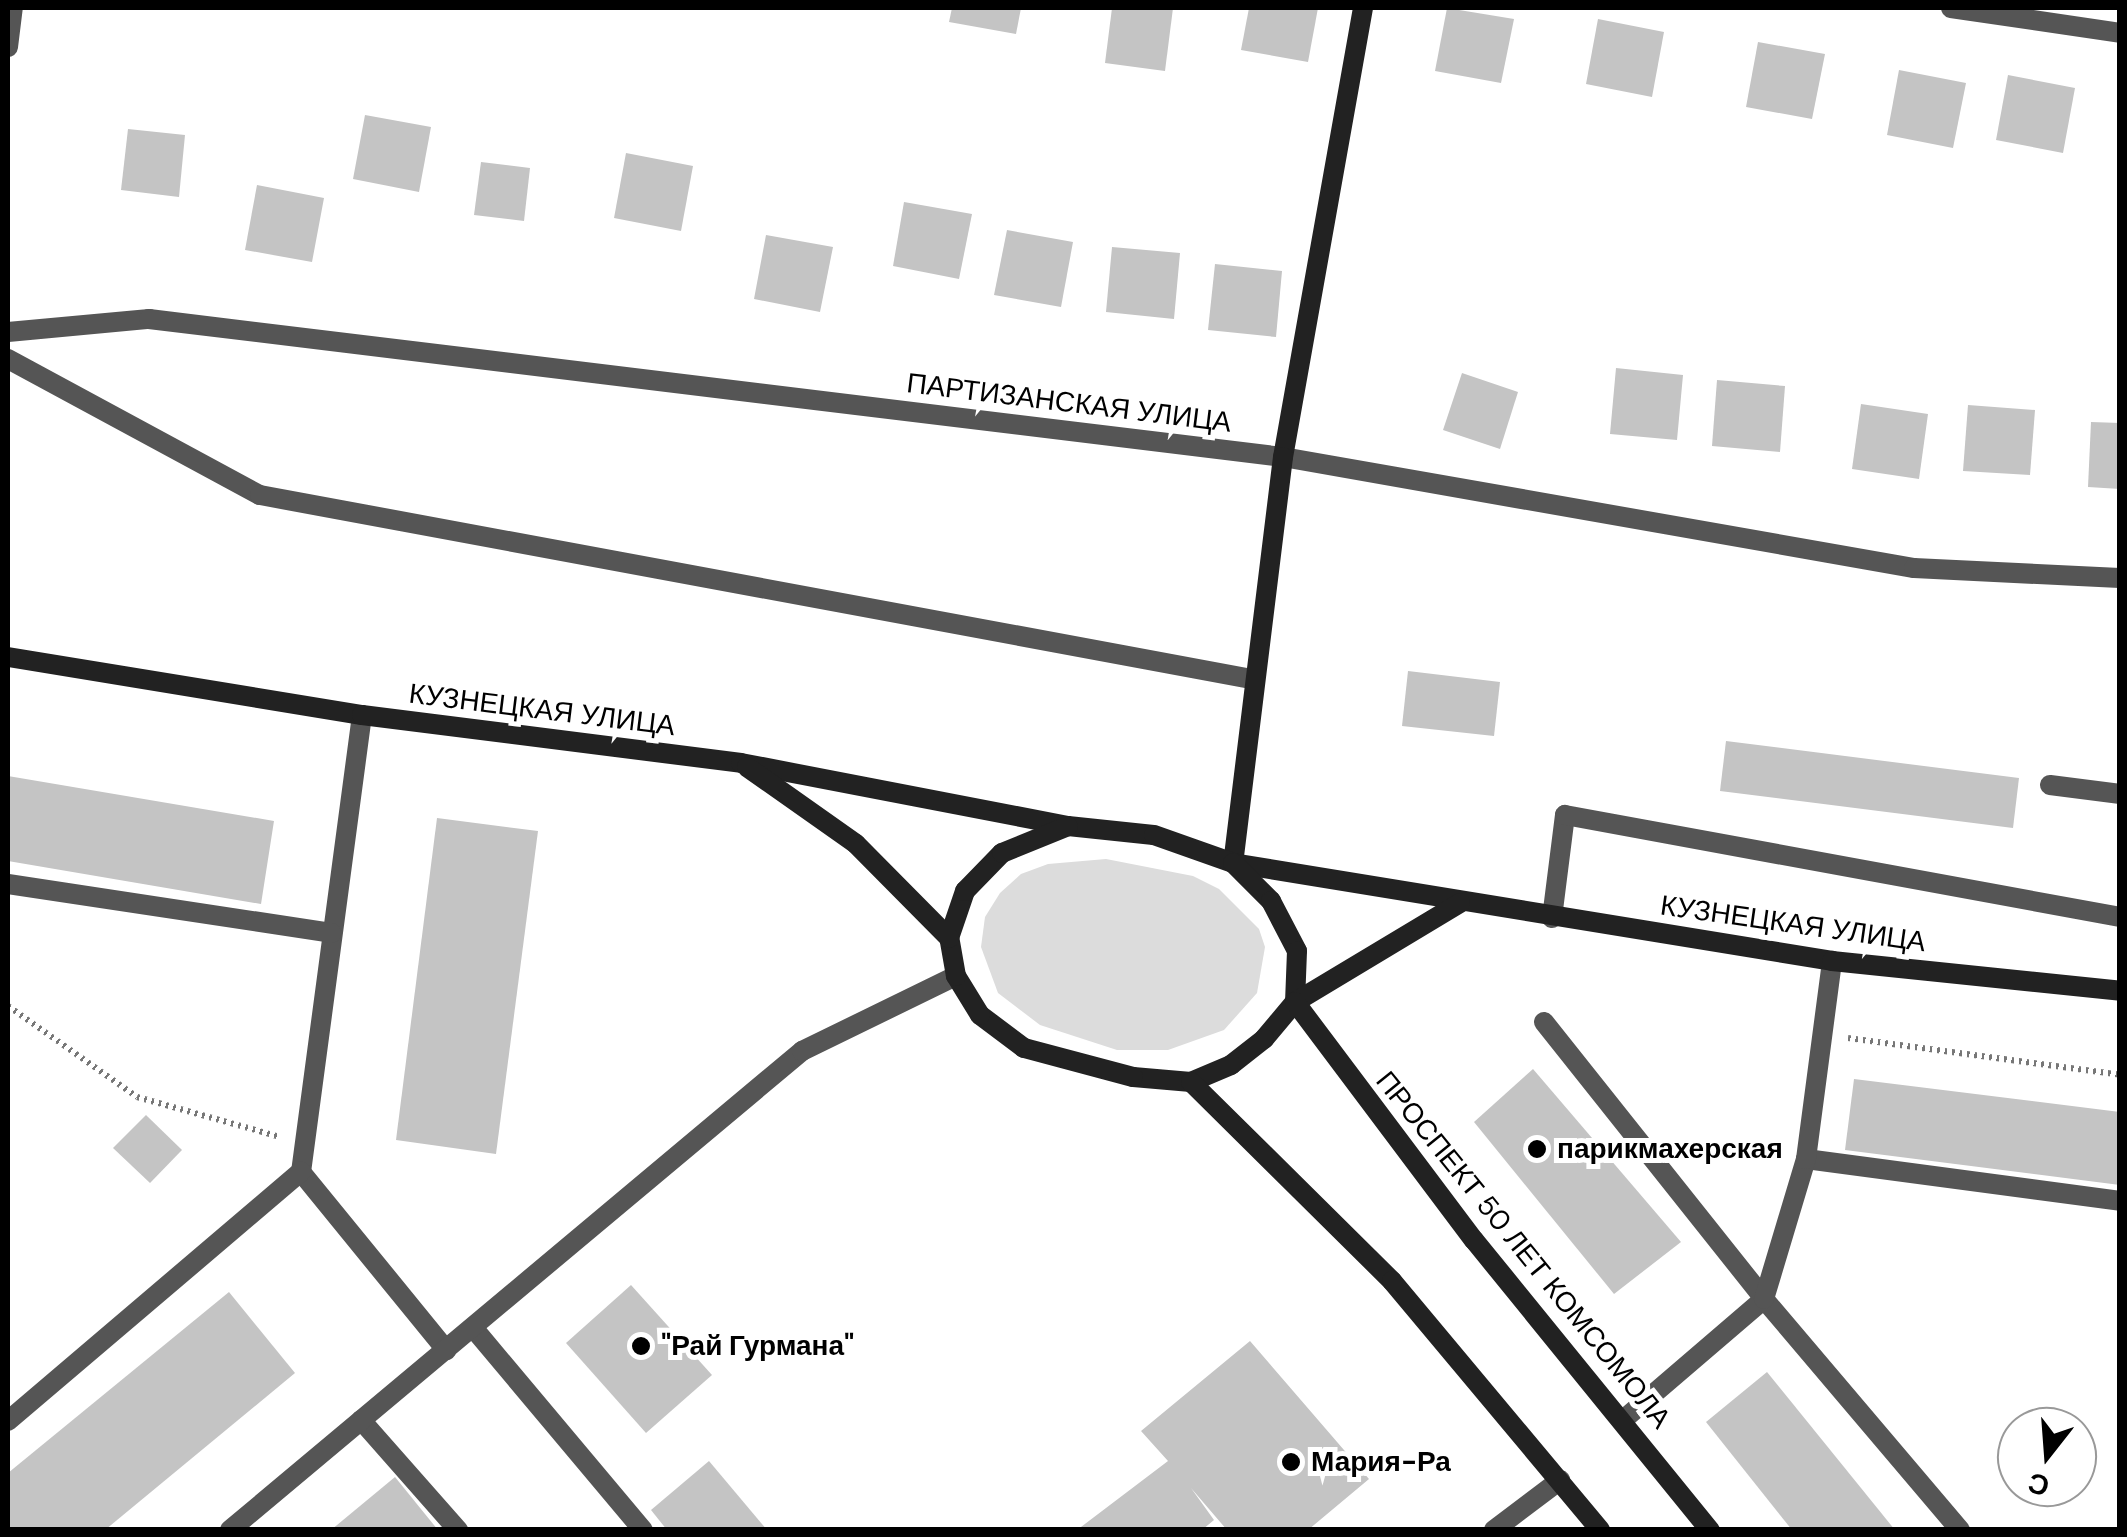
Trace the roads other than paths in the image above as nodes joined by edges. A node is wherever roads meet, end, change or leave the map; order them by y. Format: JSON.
{"nodes":[{"id":1,"x":14,"y":8,"type":"edge"},
{"id":2,"x":1363,"y":8,"type":"edge"},
{"id":3,"x":1951,"y":8,"type":"edge"},
{"id":4,"x":2120,"y":33,"type":"edge"},
{"id":5,"x":8,"y":48,"type":"edge"},
{"id":6,"x":8,"y":332,"type":"edge"},
{"id":7,"x":8,"y":359,"type":"edge"},
{"id":8,"x":1283,"y":456,"type":"junction"},
{"id":9,"x":2120,"y":578,"type":"edge"},
{"id":10,"x":8,"y":658,"type":"edge"},
{"id":11,"x":1252,"y":679,"type":"junction"},
{"id":12,"x":362,"y":715,"type":"junction"},
{"id":13,"x":741,"y":763,"type":"junction"},
{"id":14,"x":2050,"y":785,"type":"dead end"},
{"id":15,"x":2120,"y":794,"type":"edge"},
{"id":16,"x":1068,"y":826,"type":"junction"},
{"id":17,"x":1234,"y":862,"type":"junction"},
{"id":18,"x":8,"y":884,"type":"edge"},
{"id":19,"x":1460,"y":904,"type":"junction"},
{"id":20,"x":2120,"y":917,"type":"edge"},
{"id":21,"x":1552,"y":918,"type":"junction"},
{"id":22,"x":331,"y":933,"type":"junction"},
{"id":23,"x":949,"y":938,"type":"junction"},
{"id":24,"x":1832,"y":961,"type":"junction"},
{"id":25,"x":956,"y":976,"type":"junction"},
{"id":26,"x":2120,"y":991,"type":"edge"},
{"id":27,"x":1296,"y":1002,"type":"junction"},
{"id":28,"x":1544,"y":1022,"type":"dead end"},
{"id":29,"x":1192,"y":1082,"type":"junction"},
{"id":30,"x":1806,"y":1159,"type":"junction"},
{"id":31,"x":301,"y":1172,"type":"junction"},
{"id":32,"x":2120,"y":1201,"type":"edge"},
{"id":33,"x":1764,"y":1299,"type":"junction"},
{"id":34,"x":475,"y":1330,"type":"junction"},
{"id":35,"x":446,"y":1350,"type":"junction"},
{"id":36,"x":8,"y":1420,"type":"edge"},
{"id":37,"x":361,"y":1420,"type":"junction"},
{"id":38,"x":1624,"y":1420,"type":"junction"},
{"id":39,"x":1560,"y":1480,"type":"junction"},
{"id":40,"x":230,"y":1530,"type":"edge"},
{"id":41,"x":458,"y":1530,"type":"edge"},
{"id":42,"x":643,"y":1530,"type":"edge"},
{"id":43,"x":1494,"y":1530,"type":"edge"},
{"id":44,"x":1600,"y":1530,"type":"edge"},
{"id":45,"x":1710,"y":1530,"type":"edge"},
{"id":46,"x":1960,"y":1530,"type":"edge"}],
"edges":[{"from":1,"to":5,"type":"street"},
{"from":2,"to":8,"type":"main road"},
{"from":3,"to":4,"type":"street"},
{"from":6,"to":8,"type":"street","name":"ПАРТИЗАНСКАЯ УЛИЦА"},
{"from":7,"to":11,"type":"street"},
{"from":8,"to":9,"type":"street","name":"ПАРТИЗАНСКАЯ УЛИЦА"},
{"from":8,"to":11,"type":"main road"},
{"from":10,"to":12,"type":"main road","name":"КУЗНЕЦКАЯ УЛИЦА"},
{"from":11,"to":17,"type":"main road"},
{"from":12,"to":13,"type":"main road","name":"КУЗНЕЦКАЯ УЛИЦА"},
{"from":12,"to":22,"type":"street"},
{"from":13,"to":16,"type":"main road","name":"КУЗНЕЦКАЯ УЛИЦА"},
{"from":13,"to":23,"type":"main road"},
{"from":14,"to":15,"type":"street"},
{"from":16,"to":17,"type":"main road"},
{"from":16,"to":23,"type":"main road"},
{"from":17,"to":19,"type":"main road","name":"КУЗНЕЦКАЯ УЛИЦА"},
{"from":17,"to":27,"type":"main road"},
{"from":18,"to":22,"type":"street"},
{"from":19,"to":21,"type":"main road","name":"КУЗНЕЦКАЯ УЛИЦА"},
{"from":19,"to":27,"type":"main road"},
{"from":20,"to":21,"type":"street"},
{"from":21,"to":24,"type":"main road","name":"КУЗНЕЦКАЯ УЛИЦА"},
{"from":22,"to":31,"type":"street"},
{"from":23,"to":25,"type":"main road"},
{"from":24,"to":26,"type":"main road","name":"КУЗНЕЦКАЯ УЛИЦА"},
{"from":24,"to":30,"type":"street"},
{"from":25,"to":29,"type":"main road"},
{"from":25,"to":34,"type":"street"},
{"from":27,"to":29,"type":"main road"},
{"from":27,"to":38,"type":"main road","name":"ПРОСПЕКТ 50 ЛЕТ КОМСОМОЛА"},
{"from":28,"to":33,"type":"street"},
{"from":29,"to":39,"type":"main road"},
{"from":30,"to":32,"type":"street"},
{"from":30,"to":33,"type":"street"},
{"from":31,"to":35,"type":"street"},
{"from":31,"to":36,"type":"street"},
{"from":33,"to":38,"type":"street"},
{"from":33,"to":46,"type":"street"},
{"from":34,"to":35,"type":"street"},
{"from":34,"to":42,"type":"street"},
{"from":35,"to":37,"type":"street"},
{"from":37,"to":40,"type":"street"},
{"from":37,"to":41,"type":"street"},
{"from":38,"to":45,"type":"main road","name":"ПРОСПЕКТ 50 ЛЕТ КОМСОМОЛА"},
{"from":39,"to":43,"type":"street"},
{"from":39,"to":44,"type":"main road"}]}
